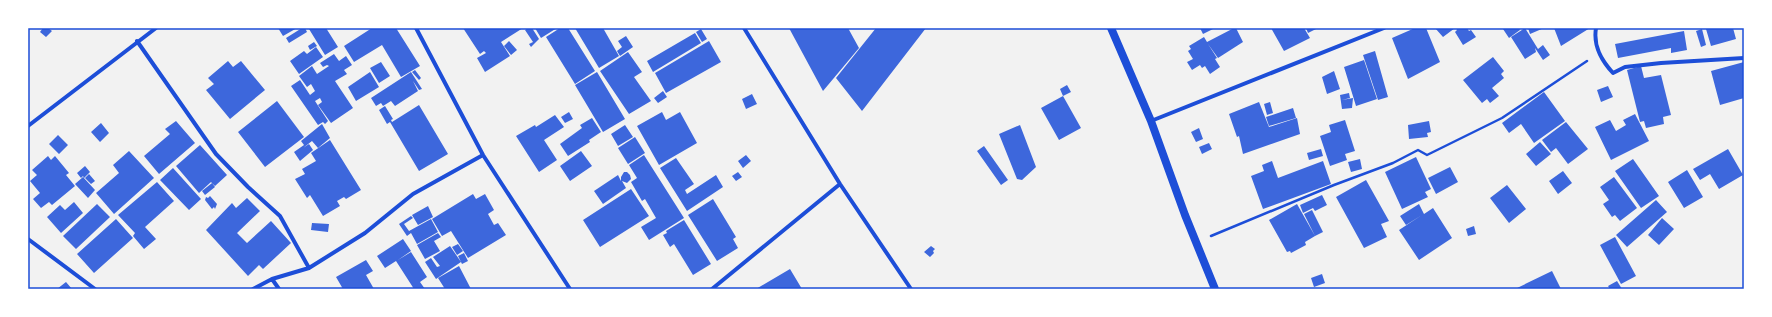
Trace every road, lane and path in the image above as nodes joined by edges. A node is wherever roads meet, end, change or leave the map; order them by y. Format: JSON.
{"nodes":[{"id":1,"x":156,"y":28,"type":"edge"},
{"id":2,"x":416,"y":28,"type":"edge"},
{"id":3,"x":744,"y":28,"type":"edge"},
{"id":4,"x":1111,"y":28,"type":"edge"},
{"id":5,"x":1384,"y":28,"type":"edge"},
{"id":6,"x":1596,"y":28,"type":"edge"},
{"id":7,"x":137,"y":41,"type":"junction"},
{"id":8,"x":1598,"y":53,"type":"junction"},
{"id":9,"x":1744,"y":58,"type":"edge"},
{"id":10,"x":1151,"y":121,"type":"junction"},
{"id":11,"x":28,"y":126,"type":"edge"},
{"id":12,"x":483,"y":155,"type":"junction"},
{"id":13,"x":840,"y":184,"type":"junction"},
{"id":14,"x":28,"y":239,"type":"edge"},
{"id":15,"x":1196,"y":242,"type":"junction"},
{"id":16,"x":309,"y":268,"type":"junction"},
{"id":17,"x":272,"y":279,"type":"junction"},
{"id":18,"x":95,"y":289,"type":"edge"},
{"id":19,"x":253,"y":289,"type":"edge"},
{"id":20,"x":280,"y":289,"type":"edge"},
{"id":21,"x":570,"y":289,"type":"edge"},
{"id":22,"x":712,"y":289,"type":"edge"},
{"id":23,"x":911,"y":289,"type":"edge"},
{"id":24,"x":1215,"y":289,"type":"edge"}],
"edges":[{"from":1,"to":7,"type":"street"},
{"from":2,"to":12,"type":"street"},
{"from":3,"to":13,"type":"street"},
{"from":4,"to":10,"type":"main road"},
{"from":5,"to":10,"type":"street"},
{"from":6,"to":8,"type":"street"},
{"from":7,"to":11,"type":"street"},
{"from":7,"to":16,"type":"street"},
{"from":8,"to":9,"type":"street"},
{"from":8,"to":15,"type":"path"},
{"from":10,"to":15,"type":"main road"},
{"from":12,"to":16,"type":"street"},
{"from":12,"to":21,"type":"street"},
{"from":13,"to":22,"type":"street"},
{"from":13,"to":23,"type":"street"},
{"from":14,"to":18,"type":"street"},
{"from":15,"to":24,"type":"main road"},
{"from":16,"to":17,"type":"street"},
{"from":17,"to":19,"type":"street"},
{"from":17,"to":20,"type":"street"}]}
